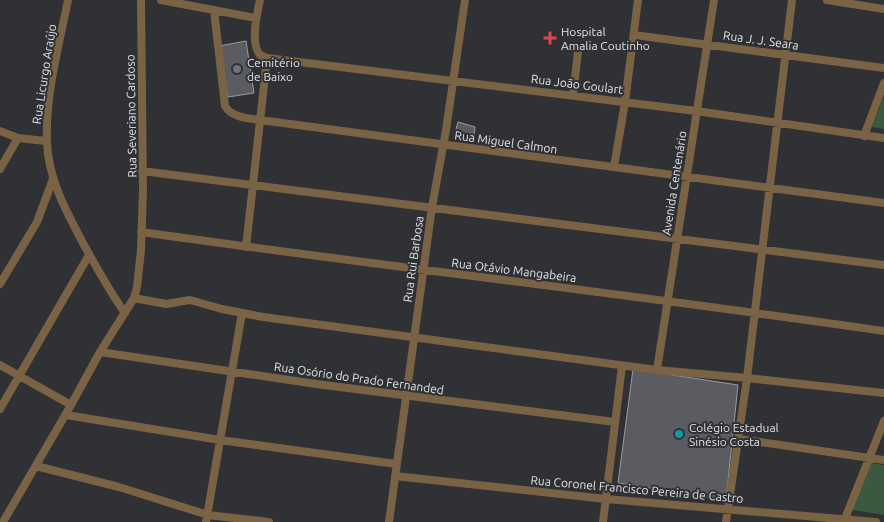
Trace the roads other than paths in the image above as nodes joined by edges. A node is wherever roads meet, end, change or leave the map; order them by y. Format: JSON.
{"nodes":[{"id":1,"x":68,"y":0,"type":"edge"},
{"id":2,"x":140,"y":0,"type":"edge"},
{"id":3,"x":161,"y":0,"type":"edge"},
{"id":4,"x":260,"y":0,"type":"edge"},
{"id":5,"x":465,"y":0,"type":"edge"},
{"id":6,"x":638,"y":0,"type":"edge"},
{"id":7,"x":714,"y":0,"type":"edge"},
{"id":8,"x":792,"y":0,"type":"edge"},
{"id":9,"x":827,"y":0,"type":"edge"},
{"id":10,"x":172,"y":1,"type":"edge"},
{"id":11,"x":884,"y":9,"type":"edge"},
{"id":12,"x":214,"y":10,"type":"junction"},
{"id":13,"x":256,"y":18,"type":"junction"},
{"id":14,"x":634,"y":35,"type":"junction"},
{"id":15,"x":707,"y":44,"type":"junction"},
{"id":16,"x":578,"y":52,"type":"dead end"},
{"id":17,"x":785,"y":56,"type":"junction"},
{"id":18,"x":267,"y":58,"type":"junction"},
{"id":19,"x":884,"y":68,"type":"edge"},
{"id":20,"x":453,"y":80,"type":"junction"},
{"id":21,"x":884,"y":83,"type":"edge"},
{"id":22,"x":573,"y":95,"type":"junction"},
{"id":23,"x":625,"y":102,"type":"junction"},
{"id":24,"x":696,"y":111,"type":"junction"},
{"id":25,"x":260,"y":120,"type":"junction"},
{"id":26,"x":778,"y":123,"type":"junction"},
{"id":27,"x":0,"y":131,"type":"edge"},
{"id":28,"x":864,"y":136,"type":"junction"},
{"id":29,"x":18,"y":138,"type":"junction"},
{"id":30,"x":884,"y":138,"type":"edge"},
{"id":31,"x":46,"y":141,"type":"junction"},
{"id":32,"x":443,"y":145,"type":"junction"},
{"id":33,"x":614,"y":168,"type":"junction"},
{"id":34,"x":0,"y":169,"type":"edge"},
{"id":35,"x":142,"y":171,"type":"junction"},
{"id":36,"x":686,"y":176,"type":"junction"},
{"id":37,"x":52,"y":179,"type":"junction"},
{"id":38,"x":253,"y":184,"type":"junction"},
{"id":39,"x":770,"y":187,"type":"junction"},
{"id":40,"x":884,"y":203,"type":"edge"},
{"id":41,"x":432,"y":207,"type":"junction"},
{"id":42,"x":141,"y":232,"type":"junction"},
{"id":43,"x":676,"y":239,"type":"junction"},
{"id":44,"x":246,"y":248,"type":"junction"},
{"id":45,"x":763,"y":250,"type":"junction"},
{"id":46,"x":89,"y":255,"type":"junction"},
{"id":47,"x":884,"y":265,"type":"edge"},
{"id":48,"x":423,"y":270,"type":"junction"},
{"id":49,"x":0,"y":284,"type":"edge"},
{"id":50,"x":134,"y":298,"type":"junction"},
{"id":51,"x":666,"y":301,"type":"junction"},
{"id":52,"x":756,"y":312,"type":"junction"},
{"id":53,"x":125,"y":313,"type":"junction"},
{"id":54,"x":242,"y":313,"type":"junction"},
{"id":55,"x":884,"y":331,"type":"edge"},
{"id":56,"x":414,"y":338,"type":"junction"},
{"id":57,"x":100,"y":352,"type":"junction"},
{"id":58,"x":0,"y":365,"type":"edge"},
{"id":59,"x":622,"y":366,"type":"junction"},
{"id":60,"x":657,"y":370,"type":"junction"},
{"id":61,"x":231,"y":372,"type":"junction"},
{"id":62,"x":19,"y":377,"type":"junction"},
{"id":63,"x":748,"y":378,"type":"junction"},
{"id":64,"x":884,"y":393,"type":"edge"},
{"id":65,"x":406,"y":396,"type":"junction"},
{"id":66,"x":71,"y":406,"type":"junction"},
{"id":67,"x":0,"y":409,"type":"edge"},
{"id":68,"x":66,"y":415,"type":"junction"},
{"id":69,"x":884,"y":421,"type":"edge"},
{"id":70,"x":615,"y":422,"type":"junction"},
{"id":71,"x":739,"y":439,"type":"junction"},
{"id":72,"x":220,"y":440,"type":"junction"},
{"id":73,"x":869,"y":458,"type":"junction"},
{"id":74,"x":884,"y":460,"type":"edge"},
{"id":75,"x":396,"y":464,"type":"junction"},
{"id":76,"x":36,"y":466,"type":"junction"},
{"id":77,"x":395,"y":476,"type":"junction"},
{"id":78,"x":606,"y":499,"type":"junction"},
{"id":79,"x":728,"y":509,"type":"junction"},
{"id":80,"x":207,"y":518,"type":"edge"},
{"id":81,"x":844,"y":520,"type":"edge"},
{"id":82,"x":3,"y":522,"type":"edge"},
{"id":83,"x":269,"y":522,"type":"edge"},
{"id":84,"x":389,"y":522,"type":"edge"},
{"id":85,"x":603,"y":522,"type":"edge"},
{"id":86,"x":726,"y":522,"type":"edge"},
{"id":87,"x":876,"y":522,"type":"edge"}],
"edges":[{"from":1,"to":31,"type":"street","name":"Rua Licurgo Araújo"},
{"from":2,"to":35,"type":"street","name":"Rua Severiano Cardoso"},
{"from":3,"to":10,"type":"street"},
{"from":4,"to":13,"type":"street"},
{"from":5,"to":20,"type":"street","name":"Rua Rui Barbosa"},
{"from":6,"to":14,"type":"street"},
{"from":7,"to":15,"type":"street","name":"Avenida Centenário"},
{"from":8,"to":17,"type":"street"},
{"from":9,"to":11,"type":"street"},
{"from":10,"to":12,"type":"street"},
{"from":12,"to":13,"type":"street"},
{"from":12,"to":25,"type":"street","name":"Rua Miguel Calmon"},
{"from":13,"to":18,"type":"street"},
{"from":14,"to":15,"type":"street","name":"Rua J. J. Seara"},
{"from":14,"to":23,"type":"street"},
{"from":15,"to":17,"type":"street","name":"Rua J. J. Seara"},
{"from":15,"to":24,"type":"street","name":"Avenida Centenário"},
{"from":16,"to":22,"type":"street"},
{"from":17,"to":19,"type":"street","name":"Rua J. J. Seara"},
{"from":17,"to":26,"type":"street"},
{"from":18,"to":20,"type":"street","name":"Rua João Goulart"},
{"from":18,"to":25,"type":"street"},
{"from":20,"to":22,"type":"street","name":"Rua João Goulart"},
{"from":20,"to":32,"type":"street","name":"Rua Rui Barbosa"},
{"from":21,"to":28,"type":"street"},
{"from":22,"to":23,"type":"street","name":"Rua João Goulart"},
{"from":23,"to":24,"type":"street","name":"Rua João Goulart"},
{"from":23,"to":33,"type":"street"},
{"from":24,"to":26,"type":"street","name":"Rua João Goulart"},
{"from":24,"to":36,"type":"street","name":"Avenida Centenário"},
{"from":25,"to":32,"type":"street","name":"Rua Miguel Calmon"},
{"from":25,"to":38,"type":"street"},
{"from":26,"to":28,"type":"street","name":"Rua João Goulart"},
{"from":26,"to":39,"type":"street"},
{"from":27,"to":29,"type":"street"},
{"from":28,"to":30,"type":"street","name":"Rua João Goulart"},
{"from":29,"to":31,"type":"street"},
{"from":29,"to":34,"type":"street"},
{"from":31,"to":37,"type":"street","name":"Rua Licurgo Araújo"},
{"from":32,"to":33,"type":"street","name":"Rua Miguel Calmon"},
{"from":32,"to":41,"type":"street","name":"Rua Rui Barbosa"},
{"from":33,"to":36,"type":"street","name":"Rua Miguel Calmon"},
{"from":35,"to":38,"type":"street"},
{"from":35,"to":42,"type":"street","name":"Rua Severiano Cardoso"},
{"from":36,"to":39,"type":"street","name":"Rua Miguel Calmon"},
{"from":36,"to":43,"type":"street","name":"Avenida Centenário"},
{"from":37,"to":46,"type":"street","name":"Rua Licurgo Araújo"},
{"from":37,"to":49,"type":"street"},
{"from":38,"to":41,"type":"street"},
{"from":38,"to":44,"type":"street"},
{"from":39,"to":40,"type":"street","name":"Rua Miguel Calmon"},
{"from":39,"to":45,"type":"street"},
{"from":41,"to":43,"type":"street"},
{"from":41,"to":48,"type":"street","name":"Rua Rui Barbosa"},
{"from":42,"to":44,"type":"street","name":"Rua Otávio Mangabeira"},
{"from":42,"to":50,"type":"street","name":"Rua Severiano Cardoso"},
{"from":43,"to":45,"type":"street"},
{"from":43,"to":51,"type":"street","name":"Avenida Centenário"},
{"from":44,"to":48,"type":"street","name":"Rua Otávio Mangabeira"},
{"from":45,"to":47,"type":"street"},
{"from":45,"to":52,"type":"street"},
{"from":46,"to":53,"type":"street","name":"Rua Licurgo Araújo"},
{"from":46,"to":62,"type":"street"},
{"from":48,"to":51,"type":"street","name":"Rua Otávio Mangabeira"},
{"from":48,"to":56,"type":"street","name":"Rua Rui Barbosa"},
{"from":50,"to":53,"type":"street"},
{"from":50,"to":54,"type":"street"},
{"from":51,"to":52,"type":"street","name":"Rua Otávio Mangabeira"},
{"from":51,"to":60,"type":"street","name":"Avenida Centenário"},
{"from":52,"to":55,"type":"street","name":"Rua Otávio Mangabeira"},
{"from":52,"to":63,"type":"street"},
{"from":53,"to":57,"type":"street"},
{"from":54,"to":56,"type":"street"},
{"from":54,"to":61,"type":"street"},
{"from":56,"to":59,"type":"street"},
{"from":56,"to":65,"type":"street","name":"Rua Rui Barbosa"},
{"from":57,"to":61,"type":"street","name":"Rua Osório do Prado Fernanded"},
{"from":57,"to":66,"type":"street"},
{"from":58,"to":62,"type":"street"},
{"from":59,"to":60,"type":"street"},
{"from":59,"to":70,"type":"street"},
{"from":60,"to":63,"type":"street"},
{"from":61,"to":65,"type":"street","name":"Rua Osório do Prado Fernanded"},
{"from":61,"to":72,"type":"street"},
{"from":62,"to":66,"type":"street"},
{"from":62,"to":67,"type":"street"},
{"from":63,"to":64,"type":"street"},
{"from":63,"to":71,"type":"street"},
{"from":65,"to":70,"type":"street","name":"Rua Osório do Prado Fernanded"},
{"from":65,"to":75,"type":"street","name":"Rua Rui Barbosa"},
{"from":66,"to":68,"type":"street"},
{"from":68,"to":72,"type":"street"},
{"from":68,"to":76,"type":"street"},
{"from":69,"to":73,"type":"street"},
{"from":70,"to":78,"type":"street"},
{"from":71,"to":73,"type":"street"},
{"from":71,"to":79,"type":"street"},
{"from":72,"to":75,"type":"street"},
{"from":72,"to":80,"type":"street"},
{"from":73,"to":74,"type":"street"},
{"from":73,"to":81,"type":"street"},
{"from":75,"to":77,"type":"street","name":"Rua Rui Barbosa"},
{"from":76,"to":80,"type":"street"},
{"from":76,"to":82,"type":"street"},
{"from":77,"to":78,"type":"street","name":"Rua Coronel Francisco Pereira de Castro"},
{"from":77,"to":84,"type":"street","name":"Rua Rui Barbosa"},
{"from":78,"to":79,"type":"street","name":"Rua Coronel Francisco Pereira de Castro"},
{"from":78,"to":85,"type":"street"},
{"from":79,"to":81,"type":"street","name":"Rua Coronel Francisco Pereira de Castro"},
{"from":79,"to":86,"type":"street"},
{"from":80,"to":83,"type":"street"},
{"from":81,"to":87,"type":"street","name":"Rua Coronel Francisco Pereira de Castro"}]}
